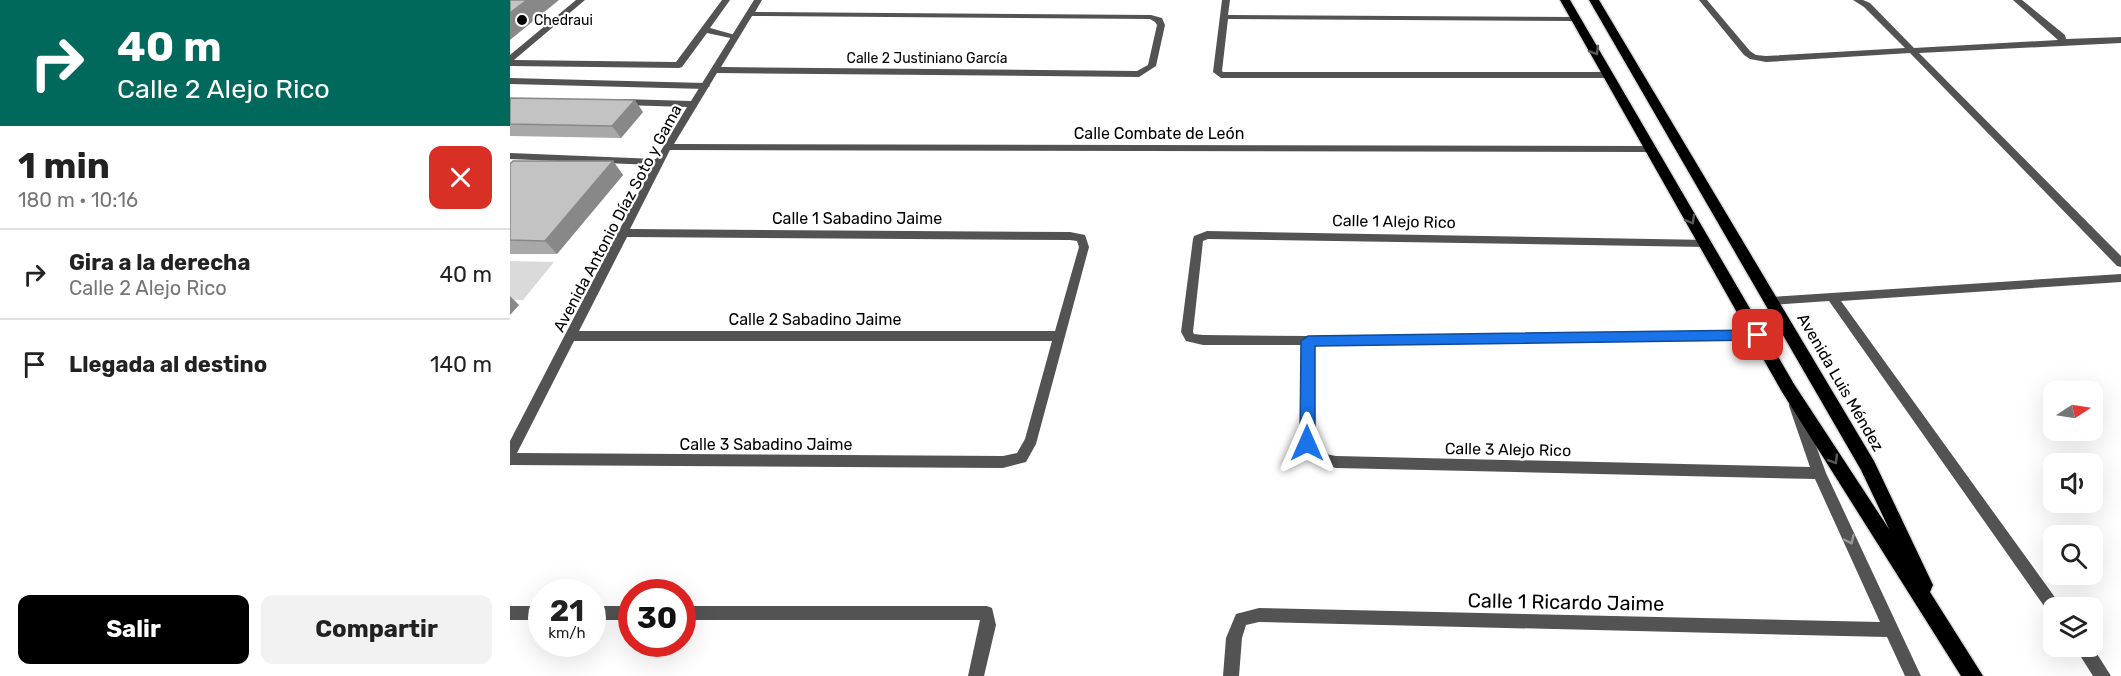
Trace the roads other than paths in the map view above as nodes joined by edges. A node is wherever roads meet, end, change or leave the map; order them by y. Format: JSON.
{"nodes":[{"id":1,"x":581,"y":0,"type":"edge"},
{"id":2,"x":726,"y":0,"type":"edge"},
{"id":3,"x":758,"y":0,"type":"edge"},
{"id":4,"x":1226,"y":0,"type":"edge"},
{"id":5,"x":1565,"y":0,"type":"edge"},
{"id":6,"x":1594,"y":0,"type":"edge"},
{"id":7,"x":1702,"y":0,"type":"edge"},
{"id":8,"x":1857,"y":0,"type":"edge"},
{"id":9,"x":2016,"y":0,"type":"edge"},
{"id":10,"x":749,"y":14,"type":"junction"},
{"id":11,"x":1223,"y":17,"type":"junction"},
{"id":12,"x":1576,"y":19,"type":"junction"},
{"id":13,"x":705,"y":30,"type":"junction"},
{"id":14,"x":735,"y":36,"type":"junction"},
{"id":15,"x":2121,"y":40,"type":"edge"},
{"id":16,"x":2062,"y":42,"type":"junction"},
{"id":17,"x":1912,"y":51,"type":"junction"},
{"id":18,"x":510,"y":61,"type":"edge"},
{"id":19,"x":714,"y":70,"type":"junction"},
{"id":20,"x":1608,"y":75,"type":"junction"},
{"id":21,"x":510,"y":81,"type":"edge"},
{"id":22,"x":705,"y":86,"type":"junction"},
{"id":23,"x":612,"y":102,"type":"edge"},
{"id":24,"x":693,"y":104,"type":"junction"},
{"id":25,"x":667,"y":147,"type":"junction"},
{"id":26,"x":1650,"y":149,"type":"junction"},
{"id":27,"x":510,"y":156,"type":"edge"},
{"id":28,"x":660,"y":162,"type":"junction"},
{"id":29,"x":623,"y":233,"type":"junction"},
{"id":30,"x":1705,"y":243,"type":"junction"},
{"id":31,"x":2121,"y":263,"type":"edge"},
{"id":32,"x":2121,"y":278,"type":"edge"},
{"id":33,"x":1833,"y":298,"type":"junction"},
{"id":34,"x":1771,"y":301,"type":"junction"},
{"id":35,"x":1758,"y":335,"type":"junction"},
{"id":36,"x":572,"y":336,"type":"junction"},
{"id":37,"x":1059,"y":336,"type":"junction"},
{"id":38,"x":1308,"y":341,"type":"junction"},
{"id":39,"x":1788,"y":388,"type":"junction"},
{"id":40,"x":510,"y":456,"type":"edge"},
{"id":41,"x":1818,"y":472,"type":"junction"},
{"id":42,"x":2046,"y":597,"type":"edge"},
{"id":43,"x":510,"y":613,"type":"edge"},
{"id":44,"x":528,"y":613,"type":"edge"},
{"id":45,"x":696,"y":613,"type":"edge"},
{"id":46,"x":1892,"y":630,"type":"junction"},
{"id":47,"x":1949,"y":636,"type":"junction"},
{"id":48,"x":2090,"y":657,"type":"edge"},
{"id":49,"x":976,"y":676,"type":"edge"},
{"id":50,"x":1232,"y":676,"type":"edge"},
{"id":51,"x":1913,"y":676,"type":"edge"},
{"id":52,"x":1973,"y":676,"type":"edge"},
{"id":53,"x":2103,"y":676,"type":"edge"}],
"edges":[{"from":1,"to":18,"type":"street"},
{"from":2,"to":13,"type":"street"},
{"from":3,"to":10,"type":"street","name":"Avenida Antonio Díaz Soto y Gama"},
{"from":4,"to":11,"type":"street"},
{"from":5,"to":12,"type":"main road","name":"Avenida Luis Méndez"},
{"from":6,"to":34,"type":"main road","name":"Avenida Luis Méndez"},
{"from":7,"to":17,"type":"street"},
{"from":8,"to":17,"type":"street"},
{"from":9,"to":16,"type":"street"},
{"from":10,"to":14,"type":"street","name":"Avenida Antonio Díaz Soto y Gama"},
{"from":10,"to":19,"type":"street","name":"Calle 2 Justiniano García"},
{"from":11,"to":12,"type":"street"},
{"from":11,"to":20,"type":"street"},
{"from":12,"to":20,"type":"main road","name":"Avenida Luis Méndez","one_way":true},
{"from":13,"to":14,"type":"street"},
{"from":13,"to":18,"type":"street"},
{"from":14,"to":19,"type":"street","name":"Avenida Antonio Díaz Soto y Gama"},
{"from":15,"to":16,"type":"street"},
{"from":16,"to":17,"type":"street"},
{"from":17,"to":31,"type":"street"},
{"from":19,"to":22,"type":"street","name":"Avenida Antonio Díaz Soto y Gama"},
{"from":20,"to":26,"type":"main road","name":"Avenida Luis Méndez"},
{"from":21,"to":22,"type":"street"},
{"from":22,"to":24,"type":"street","name":"Avenida Antonio Díaz Soto y Gama"},
{"from":23,"to":24,"type":"street"},
{"from":24,"to":25,"type":"street","name":"Avenida Antonio Díaz Soto y Gama"},
{"from":25,"to":26,"type":"street","name":"Calle Combate de León"},
{"from":25,"to":28,"type":"street","name":"Avenida Antonio Díaz Soto y Gama"},
{"from":26,"to":30,"type":"main road","name":"Avenida Luis Méndez","one_way":true},
{"from":27,"to":28,"type":"street"},
{"from":28,"to":29,"type":"street","name":"Avenida Antonio Díaz Soto y Gama"},
{"from":29,"to":36,"type":"street","name":"Avenida Antonio Díaz Soto y Gama"},
{"from":29,"to":37,"type":"street","name":"Calle 1 Sabadino Jaime"},
{"from":30,"to":35,"type":"main road","name":"Avenida Luis Méndez"},
{"from":30,"to":38,"type":"street","name":"Calle 1 Alejo Rico"},
{"from":32,"to":33,"type":"street"},
{"from":33,"to":34,"type":"street"},
{"from":33,"to":42,"type":"street"},
{"from":34,"to":47,"type":"main road","name":"Avenida Luis Méndez"},
{"from":35,"to":38,"type":"street"},
{"from":35,"to":39,"type":"main road","name":"Avenida Luis Méndez"},
{"from":36,"to":37,"type":"street","name":"Calle 2 Sabadino Jaime"},
{"from":36,"to":40,"type":"street","name":"Avenida Antonio Díaz Soto y Gama"},
{"from":37,"to":40,"type":"street","name":"Calle 3 Sabadino Jaime"},
{"from":38,"to":41,"type":"street","name":"Calle 3 Alejo Rico"},
{"from":39,"to":41,"type":"street","name":"Avenida Luis Méndez"},
{"from":39,"to":47,"type":"main road","name":"Avenida Luis Méndez","one_way":true},
{"from":41,"to":46,"type":"street","name":"Avenida Luis Méndez","one_way":true},
{"from":43,"to":44,"type":"street"},
{"from":45,"to":49,"type":"street"},
{"from":46,"to":50,"type":"street","name":"Calle 1 Ricardo Jaime"},
{"from":46,"to":51,"type":"street","name":"Avenida Luis Méndez"},
{"from":47,"to":52,"type":"main road","name":"Avenida Luis Méndez"},
{"from":48,"to":53,"type":"street"}]}
